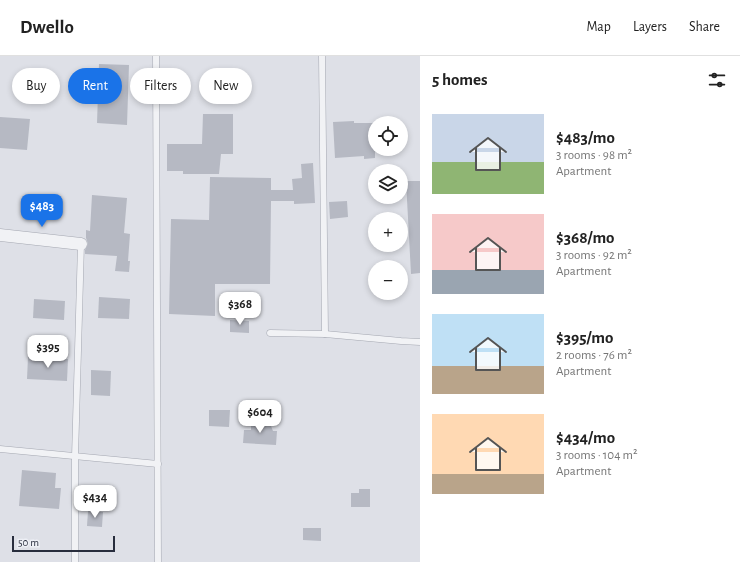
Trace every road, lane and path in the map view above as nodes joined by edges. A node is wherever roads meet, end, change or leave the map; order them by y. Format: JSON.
{"nodes":[{"id":1,"x":156,"y":56,"type":"edge"},
{"id":2,"x":322,"y":56,"type":"edge"},
{"id":3,"x":0,"y":235,"type":"edge"},
{"id":4,"x":81,"y":244,"type":"joint"},
{"id":5,"x":270,"y":333,"type":"dead end"},
{"id":6,"x":325,"y":334,"type":"junction"},
{"id":7,"x":420,"y":342,"type":"edge"},
{"id":8,"x":0,"y":449,"type":"edge"},
{"id":9,"x":75,"y":457,"type":"junction"},
{"id":10,"x":158,"y":464,"type":"junction"},
{"id":11,"x":75,"y":562,"type":"edge"},
{"id":12,"x":158,"y":562,"type":"edge"}],
"edges":[{"from":1,"to":10,"type":"lane"},
{"from":2,"to":6,"type":"lane"},
{"from":3,"to":4,"type":"street"},
{"from":4,"to":9,"type":"lane"},
{"from":5,"to":6,"type":"lane"},
{"from":6,"to":7,"type":"lane"},
{"from":8,"to":9,"type":"lane"},
{"from":9,"to":10,"type":"lane"},
{"from":9,"to":11,"type":"lane"},
{"from":10,"to":12,"type":"lane"}]}
